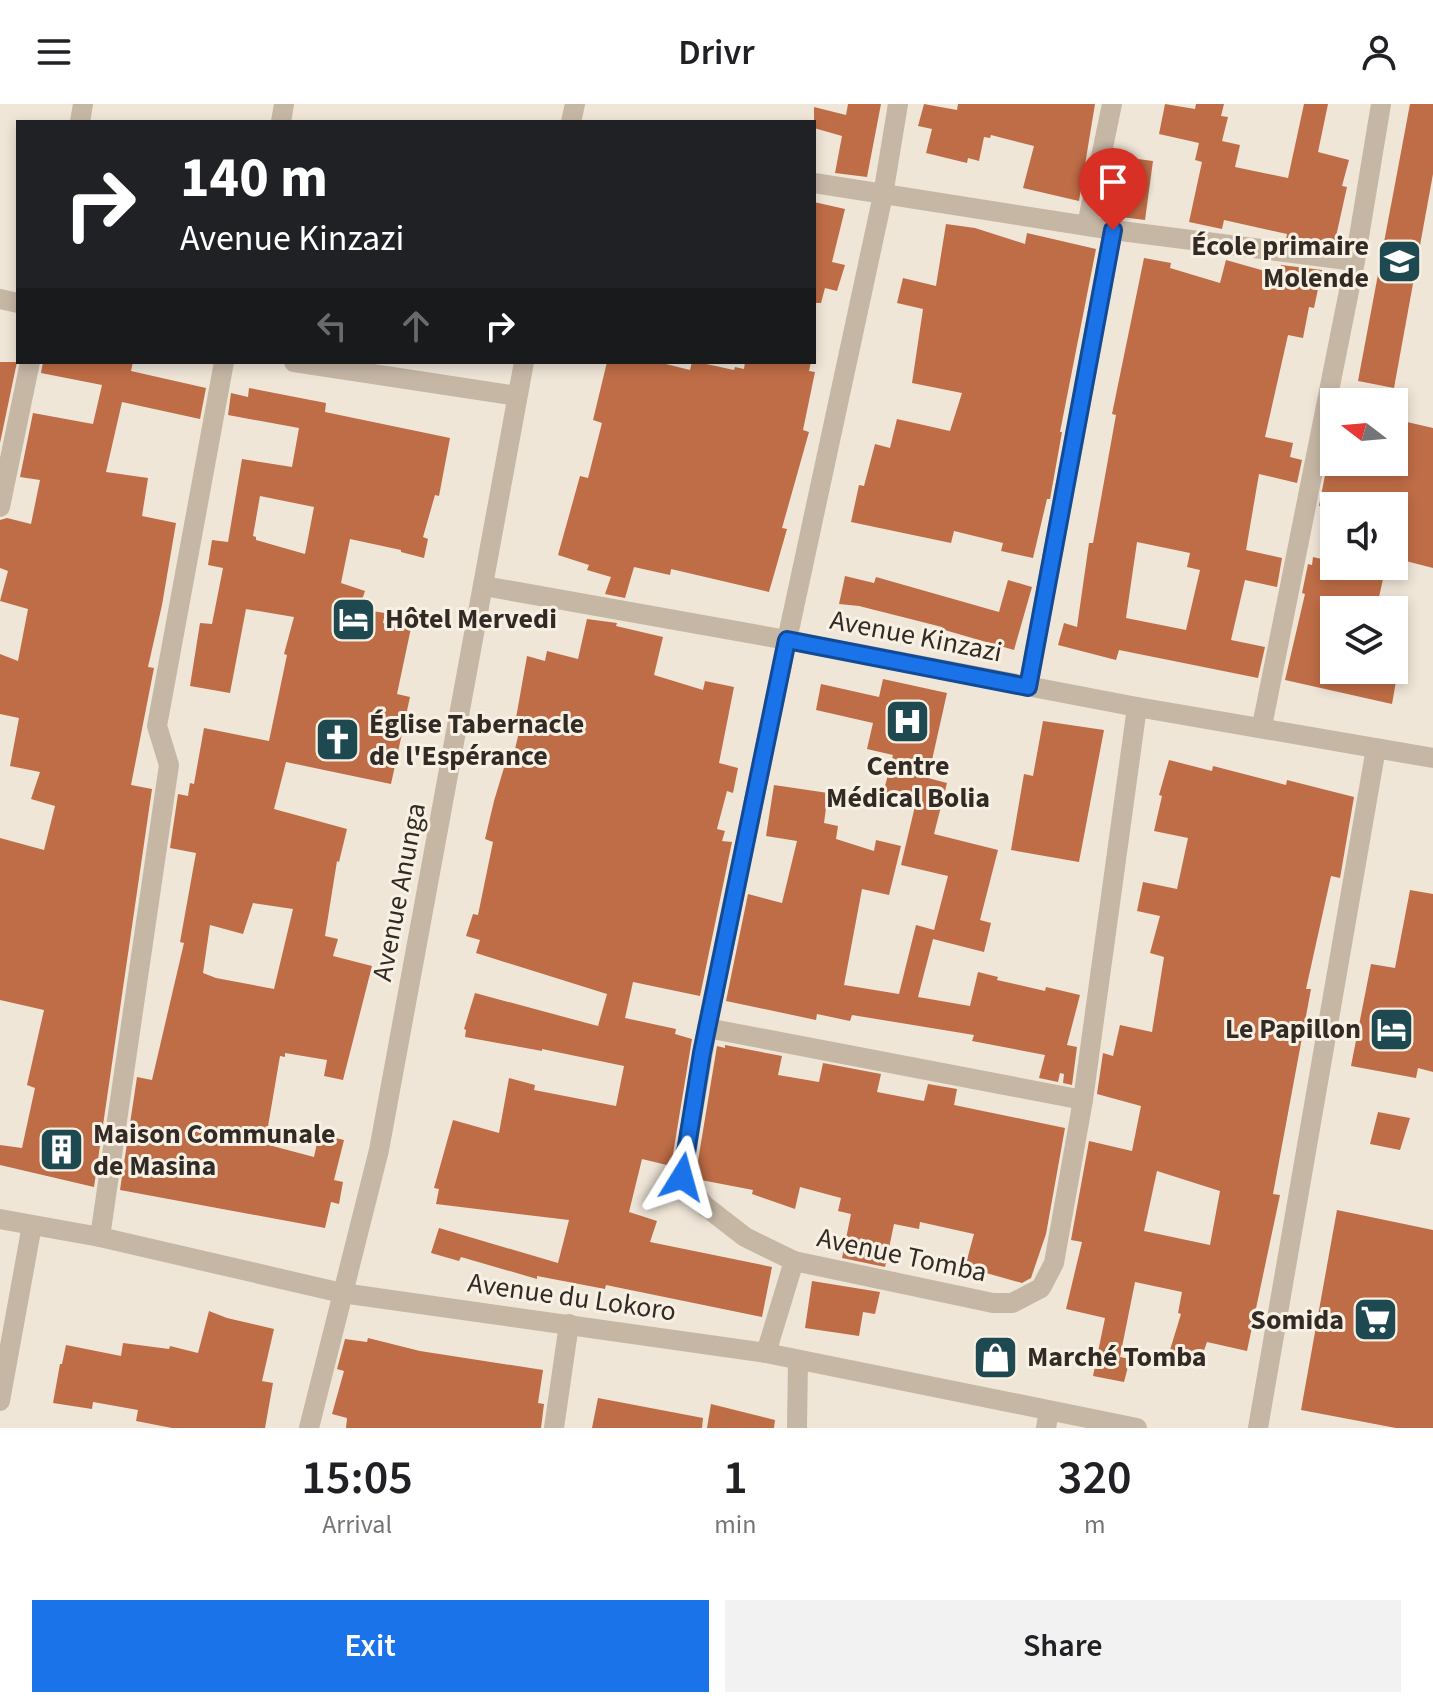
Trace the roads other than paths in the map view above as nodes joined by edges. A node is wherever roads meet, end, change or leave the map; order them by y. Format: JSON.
{"nodes":[{"id":1,"x":898,"y":104,"type":"edge"},
{"id":2,"x":1112,"y":104,"type":"edge"},
{"id":3,"x":1381,"y":104,"type":"edge"},
{"id":4,"x":816,"y":183,"type":"edge"},
{"id":5,"x":883,"y":195,"type":"junction"},
{"id":6,"x":1087,"y":225,"type":"junction"},
{"id":7,"x":1113,"y":230,"type":"junction"},
{"id":8,"x":1355,"y":261,"type":"junction"},
{"id":9,"x":30,"y":364,"type":"edge"},
{"id":10,"x":224,"y":364,"type":"edge"},
{"id":11,"x":307,"y":364,"type":"edge"},
{"id":12,"x":524,"y":364,"type":"edge"},
{"id":13,"x":517,"y":396,"type":"junction"},
{"id":14,"x":0,"y":507,"type":"edge"},
{"id":15,"x":484,"y":586,"type":"junction"},
{"id":16,"x":787,"y":640,"type":"junction"},
{"id":17,"x":1028,"y":687,"type":"junction"},
{"id":18,"x":1137,"y":707,"type":"junction"},
{"id":19,"x":1262,"y":726,"type":"junction"},
{"id":20,"x":1376,"y":748,"type":"junction"},
{"id":21,"x":1433,"y":758,"type":"edge"},
{"id":22,"x":707,"y":1028,"type":"junction"},
{"id":23,"x":1083,"y":1100,"type":"junction"},
{"id":24,"x":0,"y":1219,"type":"edge"},
{"id":25,"x":32,"y":1225,"type":"junction"},
{"id":26,"x":100,"y":1237,"type":"junction"},
{"id":27,"x":794,"y":1261,"type":"junction"},
{"id":28,"x":342,"y":1293,"type":"junction"},
{"id":29,"x":569,"y":1324,"type":"junction"},
{"id":30,"x":766,"y":1353,"type":"junction"},
{"id":31,"x":798,"y":1360,"type":"junction"},
{"id":32,"x":0,"y":1401,"type":"edge"},
{"id":33,"x":1047,"y":1419,"type":"edge"},
{"id":34,"x":309,"y":1428,"type":"edge"},
{"id":35,"x":554,"y":1428,"type":"edge"},
{"id":36,"x":797,"y":1428,"type":"edge"},
{"id":37,"x":1137,"y":1428,"type":"edge"},
{"id":38,"x":1258,"y":1428,"type":"edge"}],
"edges":[{"from":1,"to":5,"type":"street","name":"Avenue Tomba"},
{"from":2,"to":6,"type":"street"},
{"from":3,"to":8,"type":"street"},
{"from":4,"to":5,"type":"street"},
{"from":5,"to":6,"type":"street"},
{"from":5,"to":16,"type":"street","name":"Avenue Tomba"},
{"from":6,"to":7,"type":"street"},
{"from":7,"to":8,"type":"street"},
{"from":7,"to":17,"type":"street"},
{"from":8,"to":19,"type":"street"},
{"from":9,"to":14,"type":"street"},
{"from":10,"to":26,"type":"street"},
{"from":11,"to":13,"type":"street"},
{"from":12,"to":13,"type":"street","name":"Avenue Anunga"},
{"from":13,"to":15,"type":"street","name":"Avenue Anunga"},
{"from":15,"to":16,"type":"street","name":"Avenue Kinzazi"},
{"from":15,"to":28,"type":"street","name":"Avenue Anunga"},
{"from":16,"to":17,"type":"street","name":"Avenue Kinzazi"},
{"from":16,"to":22,"type":"street","name":"Avenue Tomba"},
{"from":17,"to":18,"type":"street","name":"Avenue Kinzazi"},
{"from":18,"to":19,"type":"street","name":"Avenue Kinzazi"},
{"from":18,"to":23,"type":"street","name":"Avenue Tomba"},
{"from":19,"to":20,"type":"street","name":"Avenue Kinzazi"},
{"from":20,"to":21,"type":"street","name":"Avenue Kinzazi"},
{"from":20,"to":38,"type":"street"},
{"from":22,"to":23,"type":"street"},
{"from":22,"to":27,"type":"street","name":"Avenue Tomba"},
{"from":23,"to":27,"type":"street","name":"Avenue Tomba"},
{"from":24,"to":25,"type":"street","name":"Avenue du Lokoro"},
{"from":25,"to":26,"type":"street","name":"Avenue du Lokoro"},
{"from":25,"to":32,"type":"street"},
{"from":26,"to":28,"type":"street","name":"Avenue du Lokoro"},
{"from":27,"to":30,"type":"street","name":"Avenue Tomba"},
{"from":28,"to":29,"type":"street","name":"Avenue du Lokoro"},
{"from":28,"to":34,"type":"street","name":"Avenue Anunga"},
{"from":29,"to":30,"type":"street","name":"Avenue du Lokoro"},
{"from":29,"to":35,"type":"street"},
{"from":30,"to":31,"type":"street","name":"Avenue du Lokoro"},
{"from":31,"to":33,"type":"street","name":"Avenue du Lokoro"},
{"from":31,"to":36,"type":"street"},
{"from":33,"to":37,"type":"street","name":"Avenue du Lokoro"}]}
